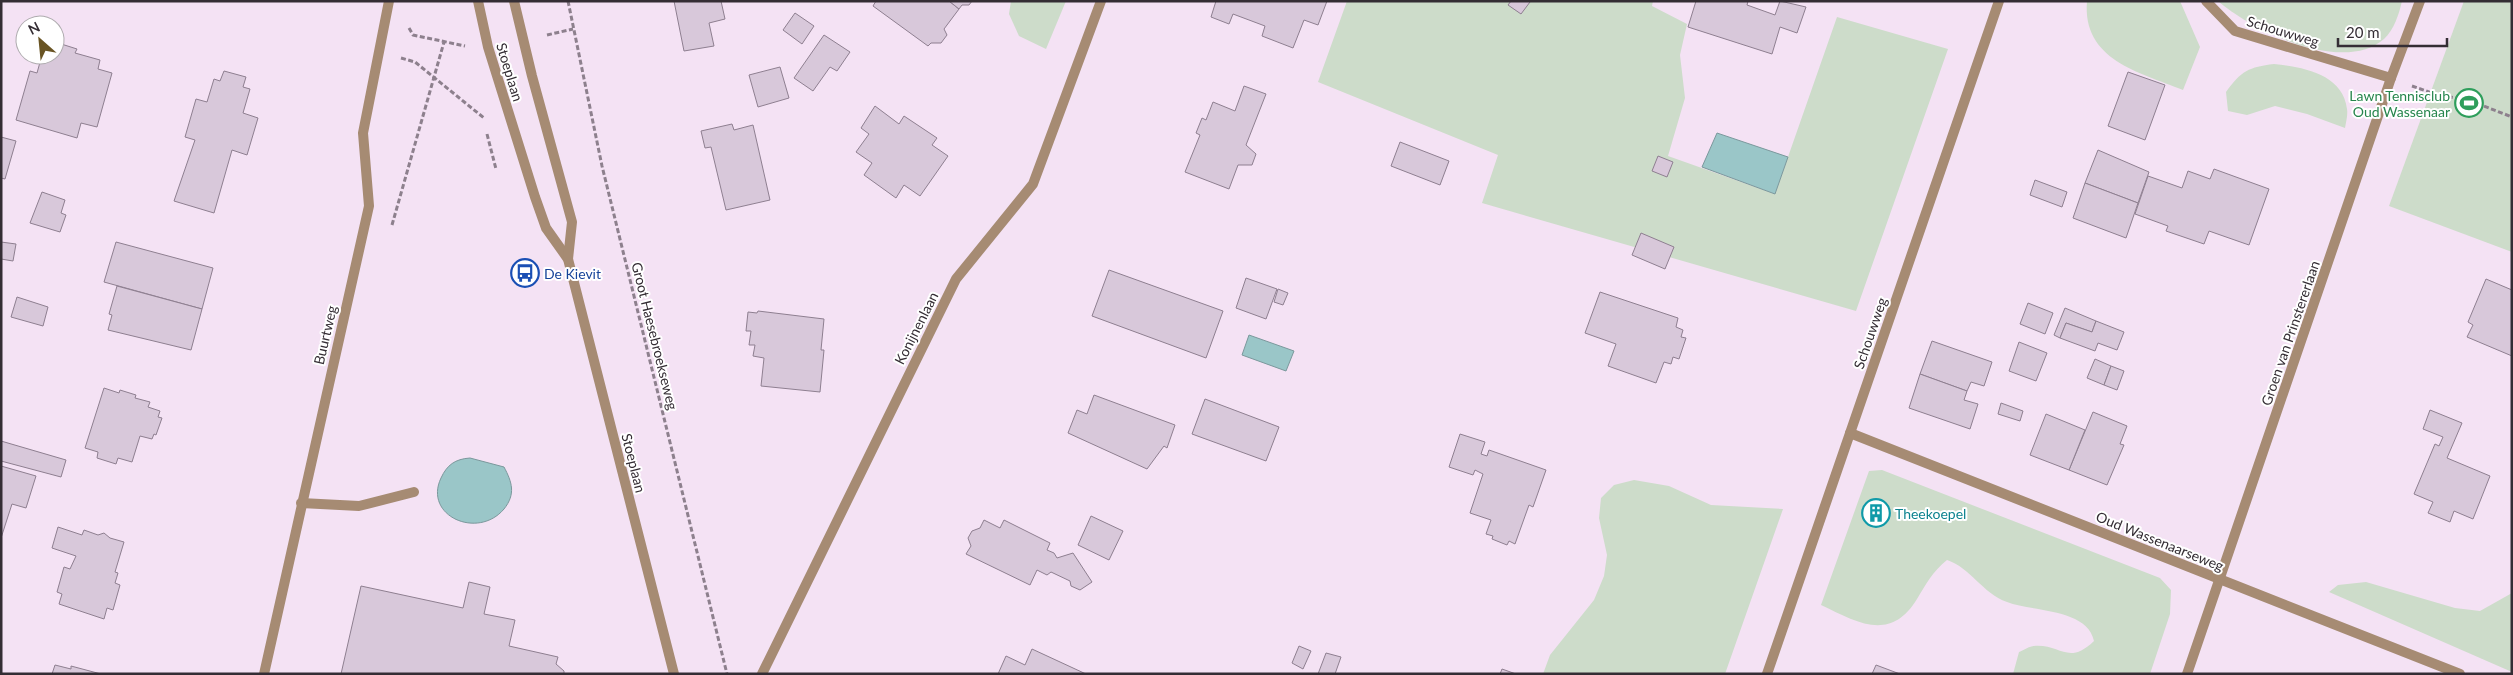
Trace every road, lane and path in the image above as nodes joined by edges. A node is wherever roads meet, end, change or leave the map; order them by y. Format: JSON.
{"nodes":[{"id":1,"x":389,"y":1,"type":"edge"},
{"id":2,"x":478,"y":1,"type":"edge"},
{"id":3,"x":514,"y":1,"type":"edge"},
{"id":4,"x":568,"y":1,"type":"edge"},
{"id":5,"x":1101,"y":1,"type":"edge"},
{"id":6,"x":2000,"y":1,"type":"edge"},
{"id":7,"x":2206,"y":1,"type":"edge"},
{"id":8,"x":2420,"y":1,"type":"edge"},
{"id":9,"x":379,"y":51,"type":"junction"},
{"id":10,"x":2391,"y":78,"type":"junction"},
{"id":11,"x":2435,"y":94,"type":"dead end"},
{"id":12,"x":2512,"y":117,"type":"edge"},
{"id":13,"x":496,"y":169,"type":"dead end"},
{"id":14,"x":568,"y":259,"type":"junction"},
{"id":15,"x":1850,"y":433,"type":"junction"},
{"id":16,"x":414,"y":492,"type":"dead end"},
{"id":17,"x":301,"y":503,"type":"junction"},
{"id":18,"x":2221,"y":580,"type":"junction"},
{"id":19,"x":264,"y":674,"type":"edge"},
{"id":20,"x":674,"y":674,"type":"edge"},
{"id":21,"x":727,"y":674,"type":"edge"},
{"id":22,"x":762,"y":674,"type":"edge"},
{"id":23,"x":1767,"y":674,"type":"edge"},
{"id":24,"x":2187,"y":674,"type":"edge"},
{"id":25,"x":2460,"y":674,"type":"edge"}],
"edges":[{"from":1,"to":9,"type":"street","name":"Buurtweg"},
{"from":2,"to":14,"type":"street","name":"Stoeplaan"},
{"from":3,"to":14,"type":"street","name":"Stoeplaan"},
{"from":4,"to":21,"type":"path","name":"Groot Haesebroekseweg"},
{"from":5,"to":22,"type":"street","name":"Konijnenlaan"},
{"from":6,"to":15,"type":"street","name":"Schouwweg"},
{"from":7,"to":10,"type":"street","name":"Schouwweg"},
{"from":8,"to":10,"type":"street","name":"Groen van Prinstererlaan"},
{"from":9,"to":13,"type":"path"},
{"from":9,"to":17,"type":"street","name":"Buurtweg"},
{"from":10,"to":18,"type":"street","name":"Groen van Prinstererlaan"},
{"from":11,"to":12,"type":"path"},
{"from":14,"to":20,"type":"street","name":"Stoeplaan"},
{"from":15,"to":18,"type":"street","name":"Oud Wassenaarseweg"},
{"from":15,"to":23,"type":"street","name":"Schouwweg"},
{"from":16,"to":17,"type":"street"},
{"from":17,"to":19,"type":"street","name":"Buurtweg"},
{"from":18,"to":24,"type":"street","name":"Groen van Prinstererlaan"},
{"from":18,"to":25,"type":"street","name":"Oud Wassenaarseweg"}]}
